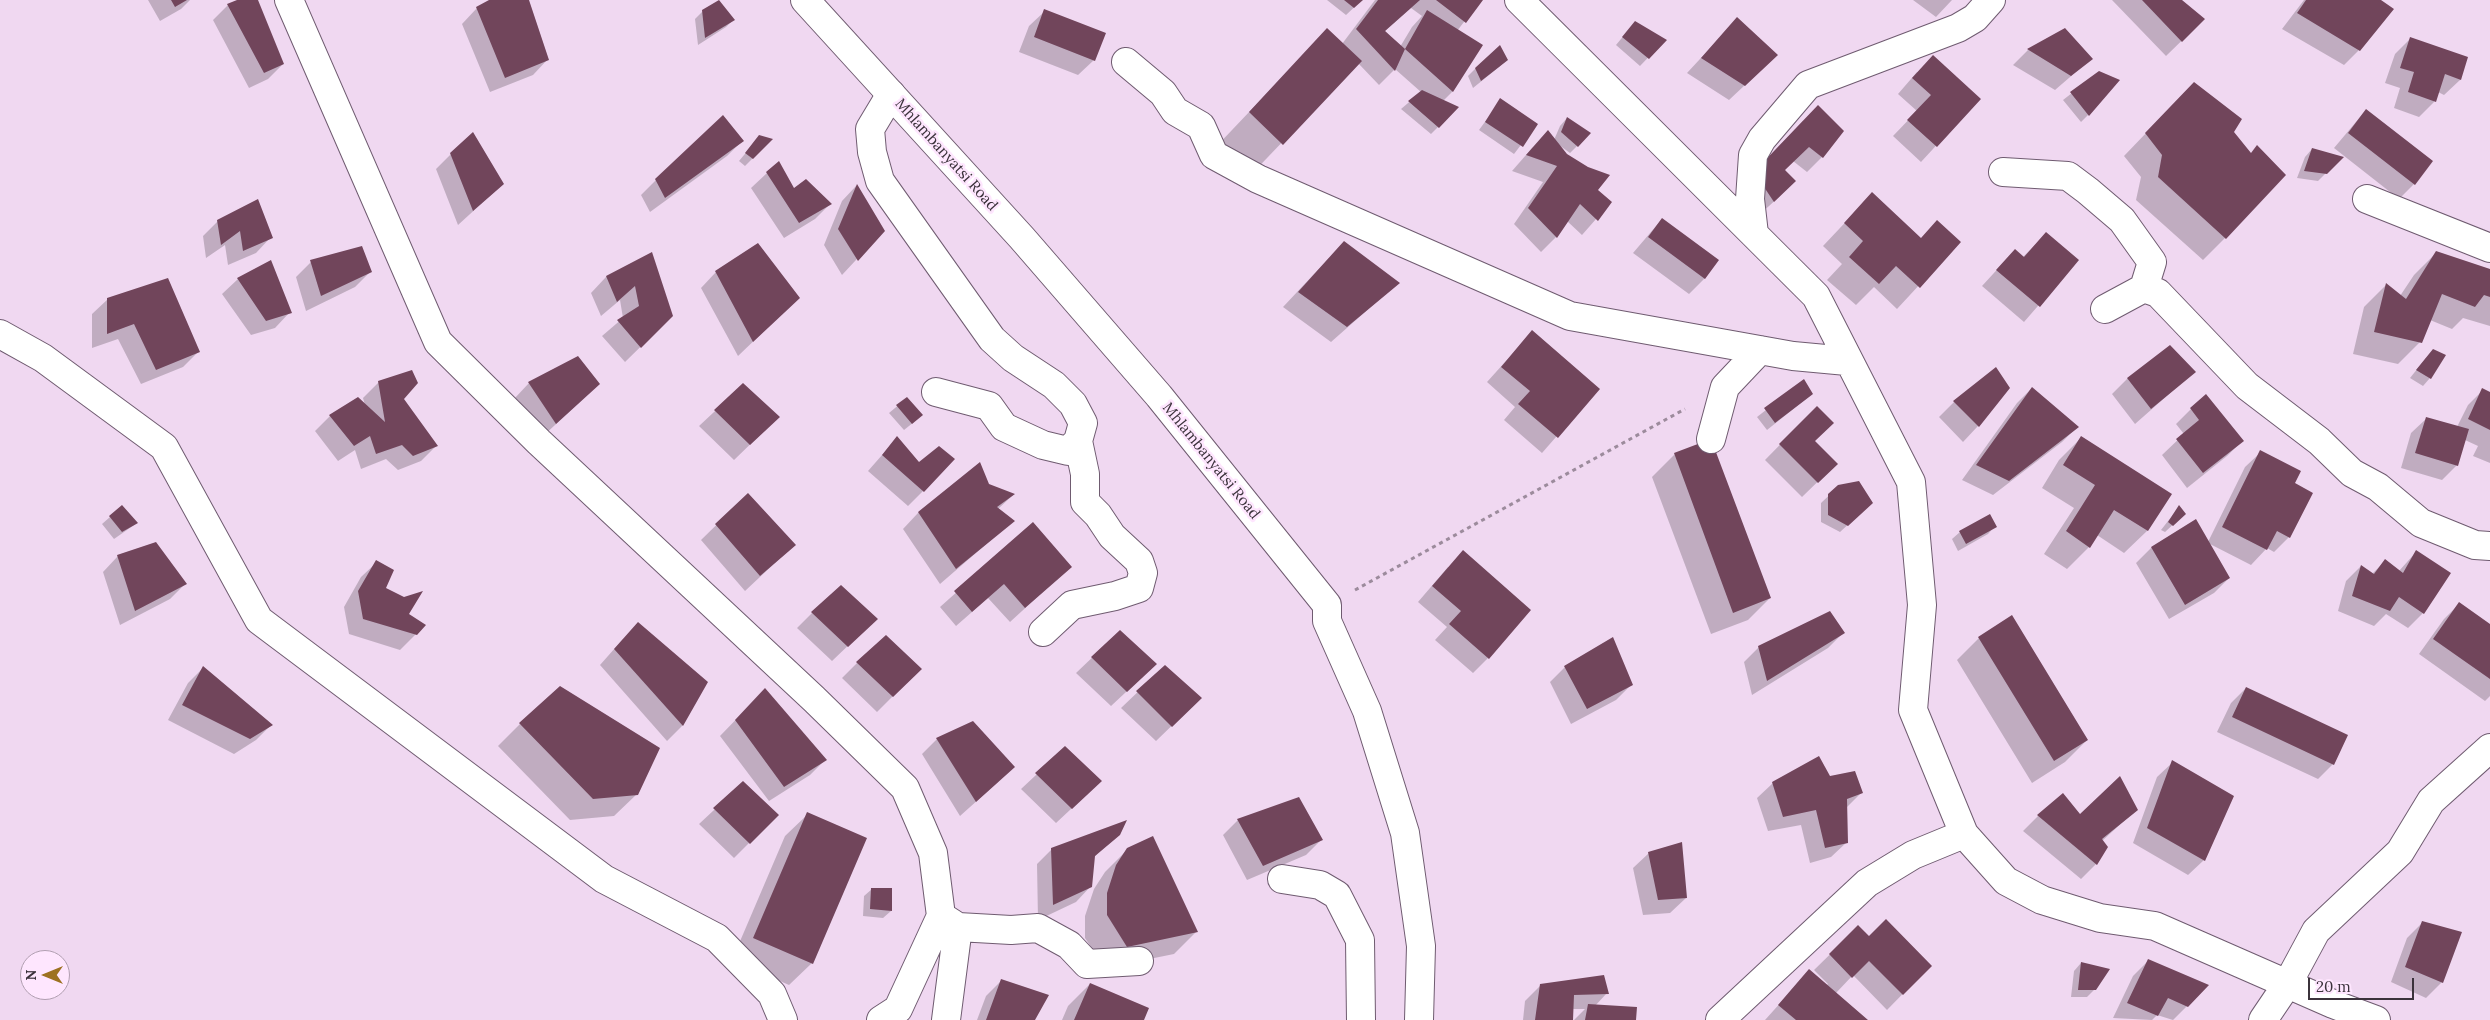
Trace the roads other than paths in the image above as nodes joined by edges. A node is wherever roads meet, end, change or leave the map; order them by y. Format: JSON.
{"nodes":[{"id":1,"x":289,"y":0,"type":"edge"},
{"id":2,"x":805,"y":0,"type":"edge"},
{"id":3,"x":1519,"y":0,"type":"edge"},
{"id":4,"x":1991,"y":0,"type":"edge"},
{"id":5,"x":1126,"y":62,"type":"dead end"},
{"id":6,"x":891,"y":94,"type":"junction"},
{"id":7,"x":2003,"y":172,"type":"dead end"},
{"id":8,"x":2367,"y":199,"type":"dead end"},
{"id":9,"x":1754,"y":234,"type":"junction"},
{"id":10,"x":2490,"y":248,"type":"edge"},
{"id":11,"x":2144,"y":288,"type":"junction"},
{"id":12,"x":2106,"y":309,"type":"dead end"},
{"id":13,"x":0,"y":334,"type":"edge"},
{"id":14,"x":1760,"y":350,"type":"junction"},
{"id":15,"x":1848,"y":361,"type":"junction"},
{"id":16,"x":936,"y":392,"type":"dead end"},
{"id":17,"x":1712,"y":439,"type":"dead end"},
{"id":18,"x":1078,"y":441,"type":"junction"},
{"id":19,"x":2490,"y":546,"type":"edge"},
{"id":20,"x":1043,"y":632,"type":"dead end"},
{"id":21,"x":2490,"y":748,"type":"edge"},
{"id":22,"x":1964,"y":834,"type":"junction"},
{"id":23,"x":1282,"y":879,"type":"dead end"},
{"id":24,"x":949,"y":922,"type":"junction"},
{"id":25,"x":1139,"y":961,"type":"dead end"},
{"id":26,"x":2288,"y":983,"type":"junction"},
{"id":27,"x":783,"y":1020,"type":"edge"},
{"id":28,"x":880,"y":1020,"type":"edge"},
{"id":29,"x":946,"y":1020,"type":"edge"},
{"id":30,"x":1361,"y":1020,"type":"edge"},
{"id":31,"x":1419,"y":1020,"type":"edge"},
{"id":32,"x":1720,"y":1020,"type":"edge"},
{"id":33,"x":2264,"y":1020,"type":"edge"},
{"id":34,"x":2376,"y":1020,"type":"edge"}],
"edges":[{"from":1,"to":24,"type":"street"},
{"from":2,"to":6,"type":"street","name":"Mhlambanyatsi Road"},
{"from":3,"to":9,"type":"street"},
{"from":4,"to":9,"type":"street"},
{"from":5,"to":14,"type":"street"},
{"from":6,"to":18,"type":"street"},
{"from":6,"to":31,"type":"street","name":"Mhlambanyatsi Road"},
{"from":7,"to":11,"type":"street"},
{"from":8,"to":10,"type":"street"},
{"from":9,"to":15,"type":"street"},
{"from":11,"to":12,"type":"street"},
{"from":11,"to":19,"type":"street"},
{"from":13,"to":27,"type":"street"},
{"from":14,"to":15,"type":"street"},
{"from":14,"to":17,"type":"street"},
{"from":15,"to":22,"type":"street"},
{"from":16,"to":18,"type":"street"},
{"from":18,"to":20,"type":"street"},
{"from":21,"to":26,"type":"street"},
{"from":22,"to":26,"type":"street"},
{"from":22,"to":32,"type":"street"},
{"from":23,"to":30,"type":"street"},
{"from":24,"to":25,"type":"street"},
{"from":24,"to":28,"type":"street"},
{"from":24,"to":29,"type":"street"},
{"from":26,"to":33,"type":"street"},
{"from":26,"to":34,"type":"street"}]}
